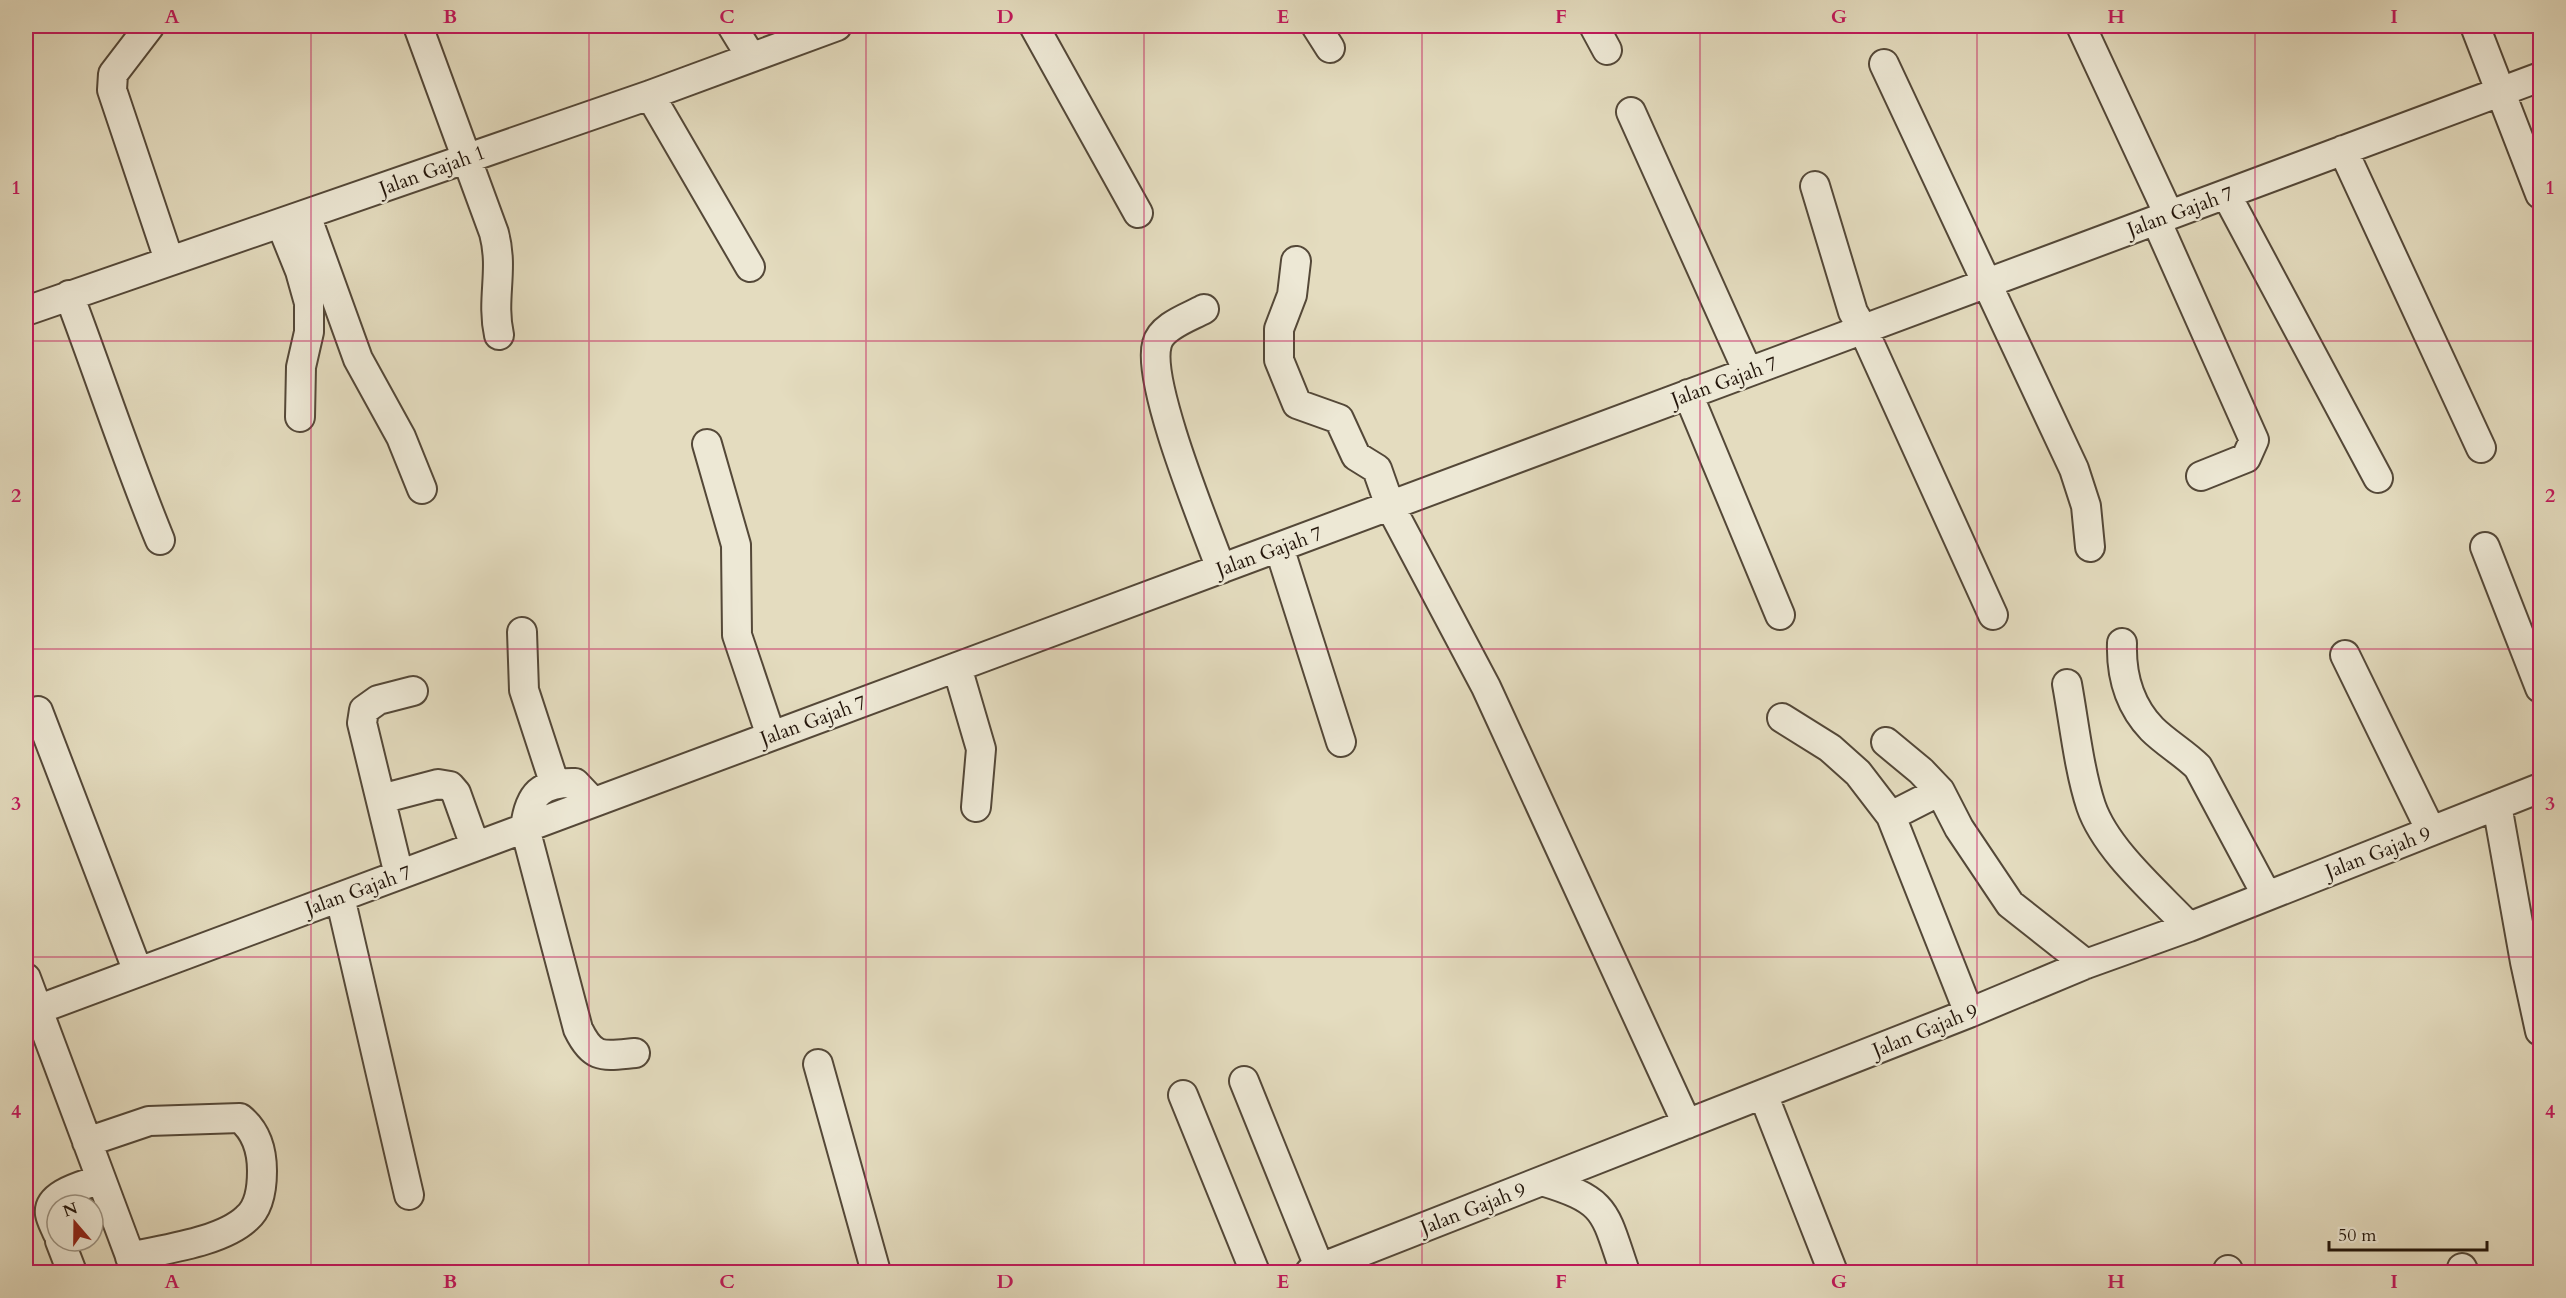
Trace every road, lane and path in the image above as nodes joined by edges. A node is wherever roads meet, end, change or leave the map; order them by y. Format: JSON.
{"nodes":[{"id":1,"x":418,"y":26,"type":"edge"},
{"id":2,"x":732,"y":26,"type":"edge"},
{"id":3,"x":837,"y":26,"type":"edge"},
{"id":4,"x":1034,"y":26,"type":"edge"},
{"id":5,"x":2081,"y":26,"type":"edge"},
{"id":6,"x":2475,"y":26,"type":"edge"},
{"id":7,"x":149,"y":27,"type":"dead end"},
{"id":8,"x":751,"y":57,"type":"junction"},
{"id":9,"x":1884,"y":64,"type":"dead end"},
{"id":10,"x":2541,"y":77,"type":"edge"},
{"id":11,"x":2500,"y":92,"type":"junction"},
{"id":12,"x":650,"y":95,"type":"junction"},
{"id":13,"x":1631,"y":111,"type":"dead end"},
{"id":14,"x":2343,"y":150,"type":"junction"},
{"id":15,"x":466,"y":157,"type":"junction"},
{"id":16,"x":1815,"y":186,"type":"dead end"},
{"id":17,"x":2226,"y":194,"type":"junction"},
{"id":18,"x":2541,"y":194,"type":"edge"},
{"id":19,"x":1138,"y":213,"type":"dead end"},
{"id":20,"x":2162,"y":218,"type":"junction"},
{"id":21,"x":294,"y":220,"type":"junction"},
{"id":22,"x":169,"y":260,"type":"junction"},
{"id":23,"x":1296,"y":261,"type":"dead end"},
{"id":24,"x":750,"y":267,"type":"dead end"},
{"id":25,"x":1988,"y":283,"type":"junction"},
{"id":26,"x":69,"y":295,"type":"junction"},
{"id":27,"x":1204,"y":309,"type":"dead end"},
{"id":28,"x":26,"y":311,"type":"edge"},
{"id":29,"x":1863,"y":329,"type":"junction"},
{"id":30,"x":499,"y":335,"type":"dead end"},
{"id":31,"x":1748,"y":372,"type":"junction"},
{"id":32,"x":1688,"y":394,"type":"junction"},
{"id":33,"x":300,"y":417,"type":"dead end"},
{"id":34,"x":707,"y":444,"type":"dead end"},
{"id":35,"x":2481,"y":448,"type":"dead end"},
{"id":36,"x":2201,"y":476,"type":"dead end"},
{"id":37,"x":2378,"y":478,"type":"dead end"},
{"id":38,"x":423,"y":489,"type":"dead end"},
{"id":39,"x":1389,"y":506,"type":"junction"},
{"id":40,"x":160,"y":540,"type":"dead end"},
{"id":41,"x":1279,"y":547,"type":"junction"},
{"id":42,"x":2485,"y":547,"type":"dead end"},
{"id":43,"x":2090,"y":548,"type":"dead end"},
{"id":44,"x":1221,"y":569,"type":"junction"},
{"id":45,"x":1780,"y":615,"type":"dead end"},
{"id":46,"x":1994,"y":615,"type":"dead end"},
{"id":47,"x":522,"y":632,"type":"dead end"},
{"id":48,"x":2122,"y":643,"type":"dead end"},
{"id":49,"x":2345,"y":655,"type":"dead end"},
{"id":50,"x":957,"y":667,"type":"junction"},
{"id":51,"x":2067,"y":684,"type":"dead end"},
{"id":52,"x":2541,"y":688,"type":"edge"},
{"id":53,"x":413,"y":690,"type":"dead end"},
{"id":54,"x":38,"y":711,"type":"dead end"},
{"id":55,"x":1782,"y":718,"type":"dead end"},
{"id":56,"x":771,"y":736,"type":"junction"},
{"id":57,"x":1341,"y":742,"type":"dead end"},
{"id":58,"x":1886,"y":742,"type":"dead end"},
{"id":59,"x":554,"y":782,"type":"junction"},
{"id":60,"x":2541,"y":788,"type":"edge"},
{"id":61,"x":1940,"y":791,"type":"junction"},
{"id":62,"x":381,"y":799,"type":"junction"},
{"id":63,"x":593,"y":802,"type":"junction"},
{"id":64,"x":2497,"y":806,"type":"junction"},
{"id":65,"x":976,"y":807,"type":"dead end"},
{"id":66,"x":1891,"y":816,"type":"junction"},
{"id":67,"x":525,"y":828,"type":"junction"},
{"id":68,"x":2431,"y":831,"type":"junction"},
{"id":69,"x":475,"y":846,"type":"junction"},
{"id":70,"x":399,"y":874,"type":"junction"},
{"id":71,"x":2267,"y":896,"type":"junction"},
{"id":72,"x":340,"y":897,"type":"junction"},
{"id":73,"x":2189,"y":927,"type":"junction"},
{"id":74,"x":2086,"y":964,"type":"junction"},
{"id":75,"x":138,"y":972,"type":"junction"},
{"id":76,"x":26,"y":978,"type":"edge"},
{"id":77,"x":31,"y":1012,"type":"edge"},
{"id":78,"x":1969,"y":1013,"type":"junction"},
{"id":79,"x":2541,"y":1030,"type":"edge"},
{"id":80,"x":634,"y":1053,"type":"dead end"},
{"id":81,"x":818,"y":1064,"type":"dead end"},
{"id":82,"x":1244,"y":1082,"type":"dead end"},
{"id":83,"x":1763,"y":1094,"type":"junction"},
{"id":84,"x":1183,"y":1095,"type":"dead end"},
{"id":85,"x":1687,"y":1124,"type":"junction"},
{"id":86,"x":87,"y":1142,"type":"junction"},
{"id":87,"x":101,"y":1179,"type":"junction"},
{"id":88,"x":1542,"y":1181,"type":"junction"},
{"id":89,"x":65,"y":1193,"type":"edge"},
{"id":90,"x":410,"y":1195,"type":"dead end"},
{"id":91,"x":65,"y":1253,"type":"edge"},
{"id":92,"x":133,"y":1265,"type":"edge"},
{"id":93,"x":1315,"y":1271,"type":"edge"},
{"id":94,"x":72,"y":1272,"type":"edge"},
{"id":95,"x":876,"y":1272,"type":"edge"},
{"id":96,"x":1255,"y":1272,"type":"edge"},
{"id":97,"x":1625,"y":1272,"type":"edge"},
{"id":98,"x":1833,"y":1272,"type":"edge"}],
"edges":[{"from":1,"to":15,"type":"street"},
{"from":2,"to":8,"type":"street"},
{"from":3,"to":8,"type":"street","name":"Jalan Gajah 1"},
{"from":4,"to":19,"type":"street"},
{"from":5,"to":20,"type":"street"},
{"from":6,"to":11,"type":"street"},
{"from":7,"to":22,"type":"street"},
{"from":8,"to":12,"type":"street","name":"Jalan Gajah 1"},
{"from":9,"to":25,"type":"street"},
{"from":10,"to":11,"type":"street","name":"Jalan Gajah 7"},
{"from":11,"to":14,"type":"street","name":"Jalan Gajah 7"},
{"from":11,"to":18,"type":"street"},
{"from":12,"to":15,"type":"street","name":"Jalan Gajah 1"},
{"from":12,"to":24,"type":"street"},
{"from":13,"to":31,"type":"street"},
{"from":14,"to":17,"type":"street","name":"Jalan Gajah 7"},
{"from":14,"to":35,"type":"street"},
{"from":15,"to":21,"type":"street","name":"Jalan Gajah 1"},
{"from":15,"to":30,"type":"street"},
{"from":16,"to":29,"type":"street"},
{"from":17,"to":20,"type":"street","name":"Jalan Gajah 7"},
{"from":17,"to":37,"type":"street"},
{"from":20,"to":25,"type":"street","name":"Jalan Gajah 7"},
{"from":20,"to":36,"type":"street"},
{"from":21,"to":22,"type":"street","name":"Jalan Gajah 1"},
{"from":21,"to":33,"type":"street"},
{"from":21,"to":38,"type":"street"},
{"from":22,"to":26,"type":"street","name":"Jalan Gajah 1"},
{"from":23,"to":39,"type":"street"},
{"from":25,"to":29,"type":"street","name":"Jalan Gajah 7"},
{"from":25,"to":43,"type":"street"},
{"from":26,"to":28,"type":"street","name":"Jalan Gajah 1"},
{"from":26,"to":40,"type":"street"},
{"from":27,"to":44,"type":"street"},
{"from":29,"to":31,"type":"street","name":"Jalan Gajah 7"},
{"from":29,"to":46,"type":"street"},
{"from":31,"to":32,"type":"street","name":"Jalan Gajah 7"},
{"from":32,"to":39,"type":"street","name":"Jalan Gajah 7"},
{"from":32,"to":45,"type":"street"},
{"from":34,"to":56,"type":"street"},
{"from":39,"to":41,"type":"street","name":"Jalan Gajah 7"},
{"from":39,"to":85,"type":"street"},
{"from":41,"to":44,"type":"street","name":"Jalan Gajah 7"},
{"from":41,"to":57,"type":"street"},
{"from":42,"to":52,"type":"street"},
{"from":44,"to":50,"type":"street","name":"Jalan Gajah 7"},
{"from":47,"to":59,"type":"street"},
{"from":48,"to":71,"type":"street"},
{"from":49,"to":68,"type":"street"},
{"from":50,"to":56,"type":"street","name":"Jalan Gajah 7"},
{"from":50,"to":65,"type":"street"},
{"from":51,"to":73,"type":"street"},
{"from":53,"to":62,"type":"street"},
{"from":54,"to":75,"type":"street"},
{"from":55,"to":66,"type":"street"},
{"from":56,"to":63,"type":"street","name":"Jalan Gajah 7"},
{"from":58,"to":61,"type":"street"},
{"from":59,"to":63,"type":"street"},
{"from":59,"to":67,"type":"street"},
{"from":60,"to":64,"type":"street","name":"Jalan Gajah 9"},
{"from":61,"to":66,"type":"street"},
{"from":61,"to":74,"type":"street"},
{"from":62,"to":69,"type":"street"},
{"from":62,"to":70,"type":"street"},
{"from":63,"to":67,"type":"street","name":"Jalan Gajah 7"},
{"from":64,"to":68,"type":"street","name":"Jalan Gajah 9"},
{"from":64,"to":79,"type":"street"},
{"from":66,"to":78,"type":"street"},
{"from":67,"to":69,"type":"street","name":"Jalan Gajah 7"},
{"from":67,"to":80,"type":"street"},
{"from":68,"to":71,"type":"street","name":"Jalan Gajah 9"},
{"from":69,"to":70,"type":"street","name":"Jalan Gajah 7"},
{"from":70,"to":72,"type":"street","name":"Jalan Gajah 7"},
{"from":71,"to":73,"type":"street","name":"Jalan Gajah 9"},
{"from":72,"to":75,"type":"street","name":"Jalan Gajah 7"},
{"from":72,"to":90,"type":"street"},
{"from":73,"to":74,"type":"street","name":"Jalan Gajah 9"},
{"from":74,"to":78,"type":"street","name":"Jalan Gajah 9"},
{"from":75,"to":77,"type":"street","name":"Jalan Gajah 7"},
{"from":76,"to":77,"type":"street"},
{"from":77,"to":86,"type":"street"},
{"from":78,"to":83,"type":"street","name":"Jalan Gajah 9"},
{"from":81,"to":95,"type":"street"},
{"from":82,"to":93,"type":"street"},
{"from":83,"to":85,"type":"street","name":"Jalan Gajah 9"},
{"from":83,"to":98,"type":"street"},
{"from":84,"to":96,"type":"street"},
{"from":85,"to":88,"type":"street","name":"Jalan Gajah 9"},
{"from":86,"to":87,"type":"street"},
{"from":86,"to":92,"type":"street"},
{"from":87,"to":89,"type":"street"},
{"from":87,"to":92,"type":"street"},
{"from":88,"to":93,"type":"street","name":"Jalan Gajah 9"},
{"from":88,"to":97,"type":"street"},
{"from":91,"to":94,"type":"street"}]}
